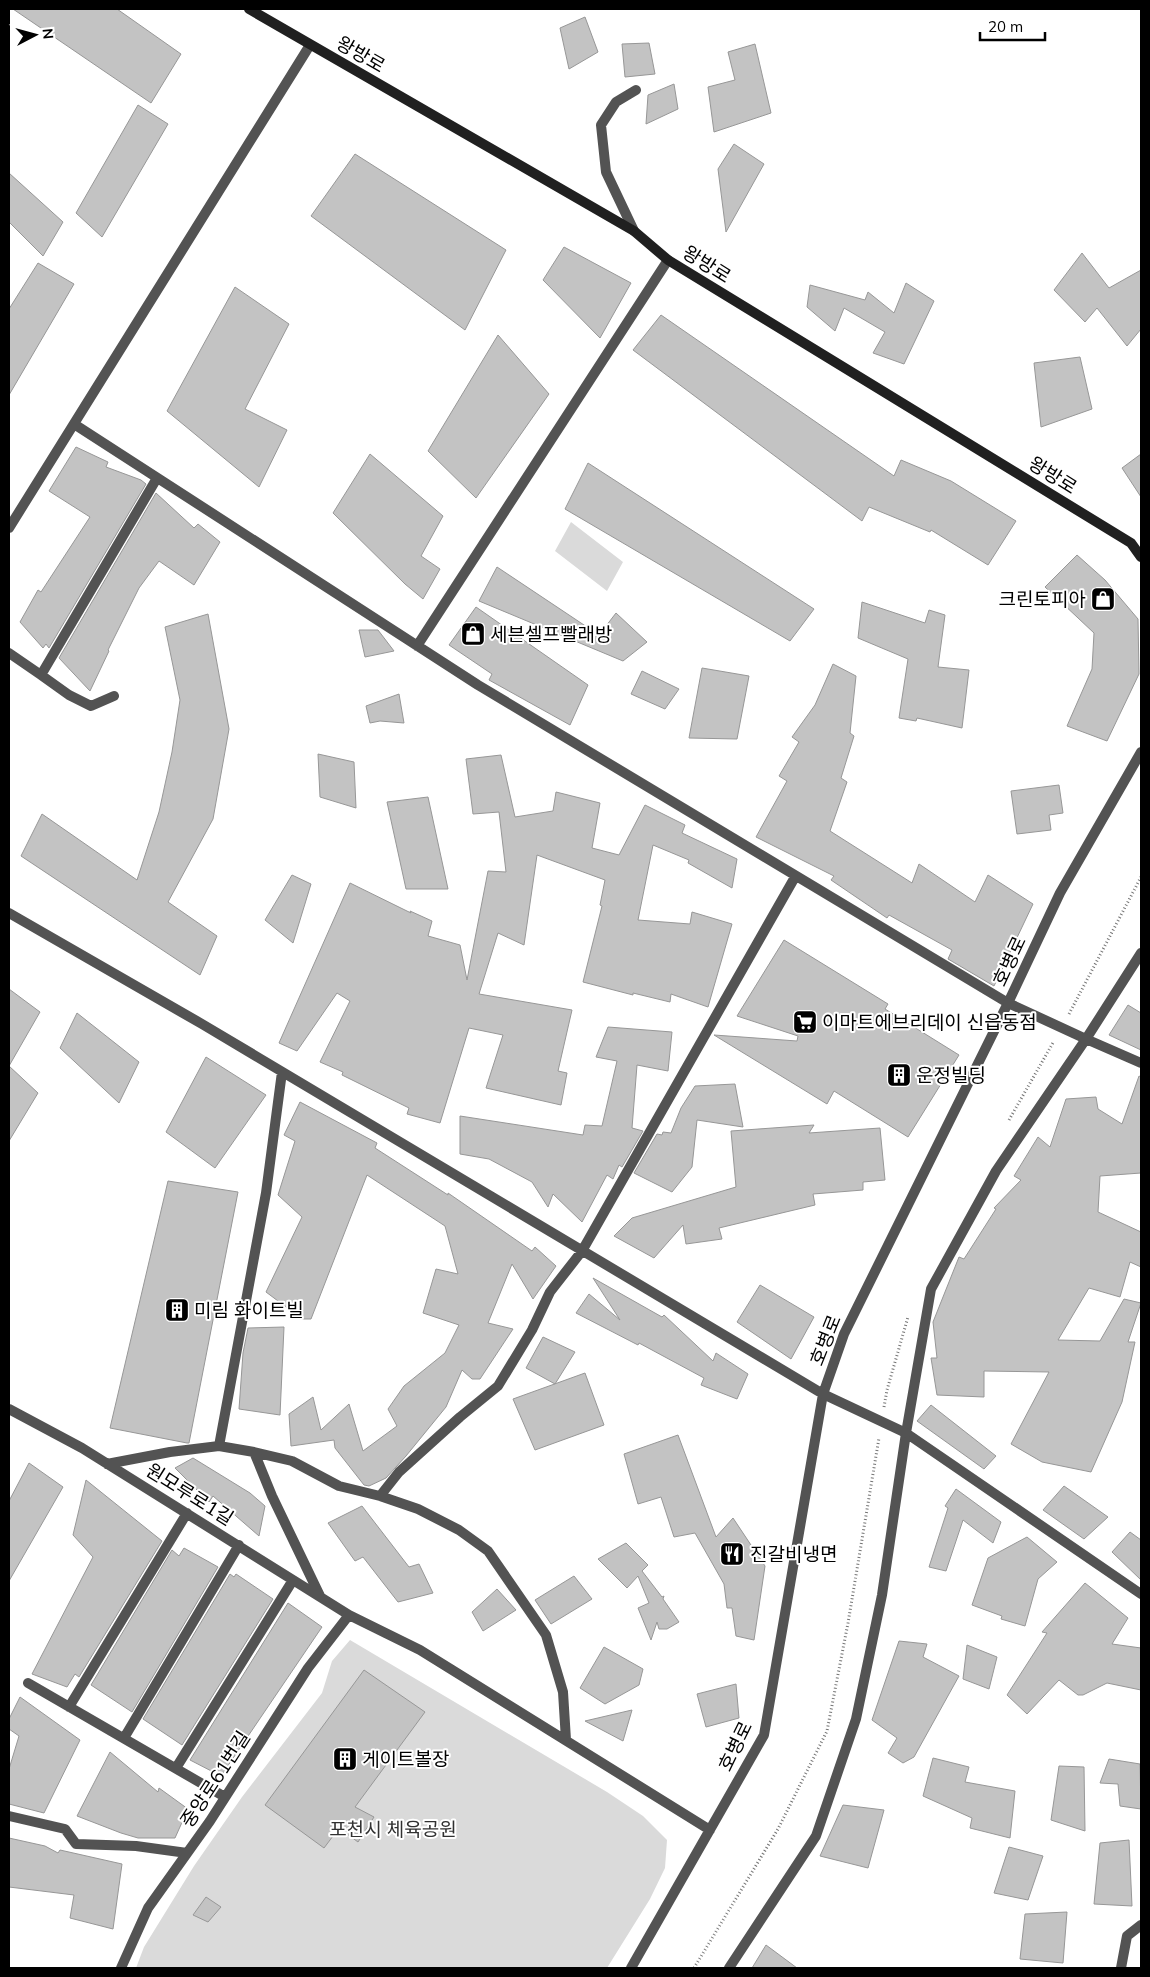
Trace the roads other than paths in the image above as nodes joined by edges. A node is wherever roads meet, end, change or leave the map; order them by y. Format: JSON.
{"nodes":[{"id":1,"x":249,"y":9,"type":"edge"},
{"id":2,"x":310,"y":45,"type":"junction"},
{"id":3,"x":636,"y":90,"type":"dead end"},
{"id":4,"x":634,"y":231,"type":"junction"},
{"id":5,"x":668,"y":260,"type":"junction"},
{"id":6,"x":74,"y":424,"type":"junction"},
{"id":7,"x":157,"y":478,"type":"junction"},
{"id":8,"x":9,"y":528,"type":"edge"},
{"id":9,"x":1136,"y":542,"type":"edge"},
{"id":10,"x":1141,"y":557,"type":"edge"},
{"id":11,"x":417,"y":646,"type":"junction"},
{"id":12,"x":9,"y":653,"type":"edge"},
{"id":13,"x":41,"y":675,"type":"junction"},
{"id":14,"x":114,"y":696,"type":"dead end"},
{"id":15,"x":1141,"y":752,"type":"edge"},
{"id":16,"x":795,"y":876,"type":"junction"},
{"id":17,"x":9,"y":913,"type":"edge"},
{"id":18,"x":1141,"y":953,"type":"edge"},
{"id":19,"x":1008,"y":1004,"type":"junction"},
{"id":20,"x":1086,"y":1039,"type":"junction"},
{"id":21,"x":1141,"y":1063,"type":"edge"},
{"id":22,"x":282,"y":1072,"type":"junction"},
{"id":23,"x":582,"y":1251,"type":"junction"},
{"id":24,"x":823,"y":1394,"type":"junction"},
{"id":25,"x":9,"y":1409,"type":"edge"},
{"id":26,"x":906,"y":1433,"type":"junction"},
{"id":27,"x":219,"y":1446,"type":"junction"},
{"id":28,"x":254,"y":1452,"type":"junction"},
{"id":29,"x":107,"y":1464,"type":"junction"},
{"id":30,"x":380,"y":1496,"type":"junction"},
{"id":31,"x":187,"y":1513,"type":"junction"},
{"id":32,"x":239,"y":1545,"type":"junction"},
{"id":33,"x":293,"y":1580,"type":"junction"},
{"id":34,"x":1141,"y":1594,"type":"edge"},
{"id":35,"x":320,"y":1597,"type":"junction"},
{"id":36,"x":349,"y":1615,"type":"junction"},
{"id":37,"x":28,"y":1683,"type":"dead end"},
{"id":38,"x":69,"y":1707,"type":"junction"},
{"id":39,"x":124,"y":1738,"type":"junction"},
{"id":40,"x":566,"y":1740,"type":"junction"},
{"id":41,"x":176,"y":1768,"type":"junction"},
{"id":42,"x":225,"y":1797,"type":"junction"},
{"id":43,"x":9,"y":1816,"type":"edge"},
{"id":44,"x":710,"y":1830,"type":"junction"},
{"id":45,"x":187,"y":1853,"type":"junction"},
{"id":46,"x":1141,"y":1926,"type":"edge"},
{"id":47,"x":121,"y":1968,"type":"edge"},
{"id":48,"x":631,"y":1968,"type":"edge"},
{"id":49,"x":729,"y":1968,"type":"edge"},
{"id":50,"x":1120,"y":1968,"type":"edge"}],
"edges":[{"from":1,"to":2,"type":"main road","name":"왕방로"},
{"from":2,"to":4,"type":"main road","name":"왕방로"},
{"from":2,"to":6,"type":"street"},
{"from":3,"to":4,"type":"street"},
{"from":4,"to":5,"type":"main road","name":"왕방로"},
{"from":5,"to":9,"type":"main road","name":"왕방로"},
{"from":5,"to":11,"type":"street"},
{"from":6,"to":7,"type":"street"},
{"from":6,"to":8,"type":"street"},
{"from":7,"to":11,"type":"street"},
{"from":7,"to":13,"type":"street"},
{"from":9,"to":10,"type":"main road","name":"왕방로"},
{"from":11,"to":16,"type":"street"},
{"from":12,"to":13,"type":"street"},
{"from":13,"to":14,"type":"street"},
{"from":15,"to":19,"type":"street","name":"호병로"},
{"from":16,"to":19,"type":"street"},
{"from":16,"to":23,"type":"street"},
{"from":17,"to":22,"type":"street"},
{"from":18,"to":20,"type":"street"},
{"from":19,"to":20,"type":"street","bridge":true},
{"from":19,"to":24,"type":"street","name":"호병로"},
{"from":20,"to":21,"type":"street"},
{"from":20,"to":26,"type":"street"},
{"from":22,"to":23,"type":"street"},
{"from":22,"to":27,"type":"street"},
{"from":23,"to":24,"type":"street"},
{"from":23,"to":30,"type":"street"},
{"from":24,"to":26,"type":"street","bridge":true},
{"from":24,"to":44,"type":"street","name":"호병로"},
{"from":25,"to":29,"type":"street","name":"원모루로1길"},
{"from":26,"to":34,"type":"street"},
{"from":26,"to":49,"type":"street"},
{"from":27,"to":28,"type":"street"},
{"from":27,"to":29,"type":"street"},
{"from":28,"to":30,"type":"street"},
{"from":28,"to":35,"type":"street"},
{"from":29,"to":31,"type":"street","name":"원모루로1길"},
{"from":30,"to":40,"type":"street"},
{"from":31,"to":32,"type":"street","name":"원모루로1길"},
{"from":31,"to":38,"type":"street"},
{"from":32,"to":33,"type":"street","name":"원모루로1길"},
{"from":32,"to":39,"type":"street"},
{"from":33,"to":35,"type":"street","name":"원모루로1길"},
{"from":33,"to":41,"type":"street"},
{"from":35,"to":36,"type":"street","name":"원모루로1길"},
{"from":36,"to":40,"type":"street","name":"원모루로1길"},
{"from":36,"to":42,"type":"street","name":"중앙로61번길"},
{"from":37,"to":38,"type":"street"},
{"from":38,"to":39,"type":"street"},
{"from":39,"to":41,"type":"street"},
{"from":40,"to":44,"type":"street","name":"원모루로1길"},
{"from":41,"to":42,"type":"street"},
{"from":42,"to":45,"type":"street","name":"중앙로61번길"},
{"from":43,"to":45,"type":"street"},
{"from":44,"to":48,"type":"street","name":"호병로"},
{"from":45,"to":47,"type":"street","name":"중앙로61번길"},
{"from":46,"to":50,"type":"street"}]}
